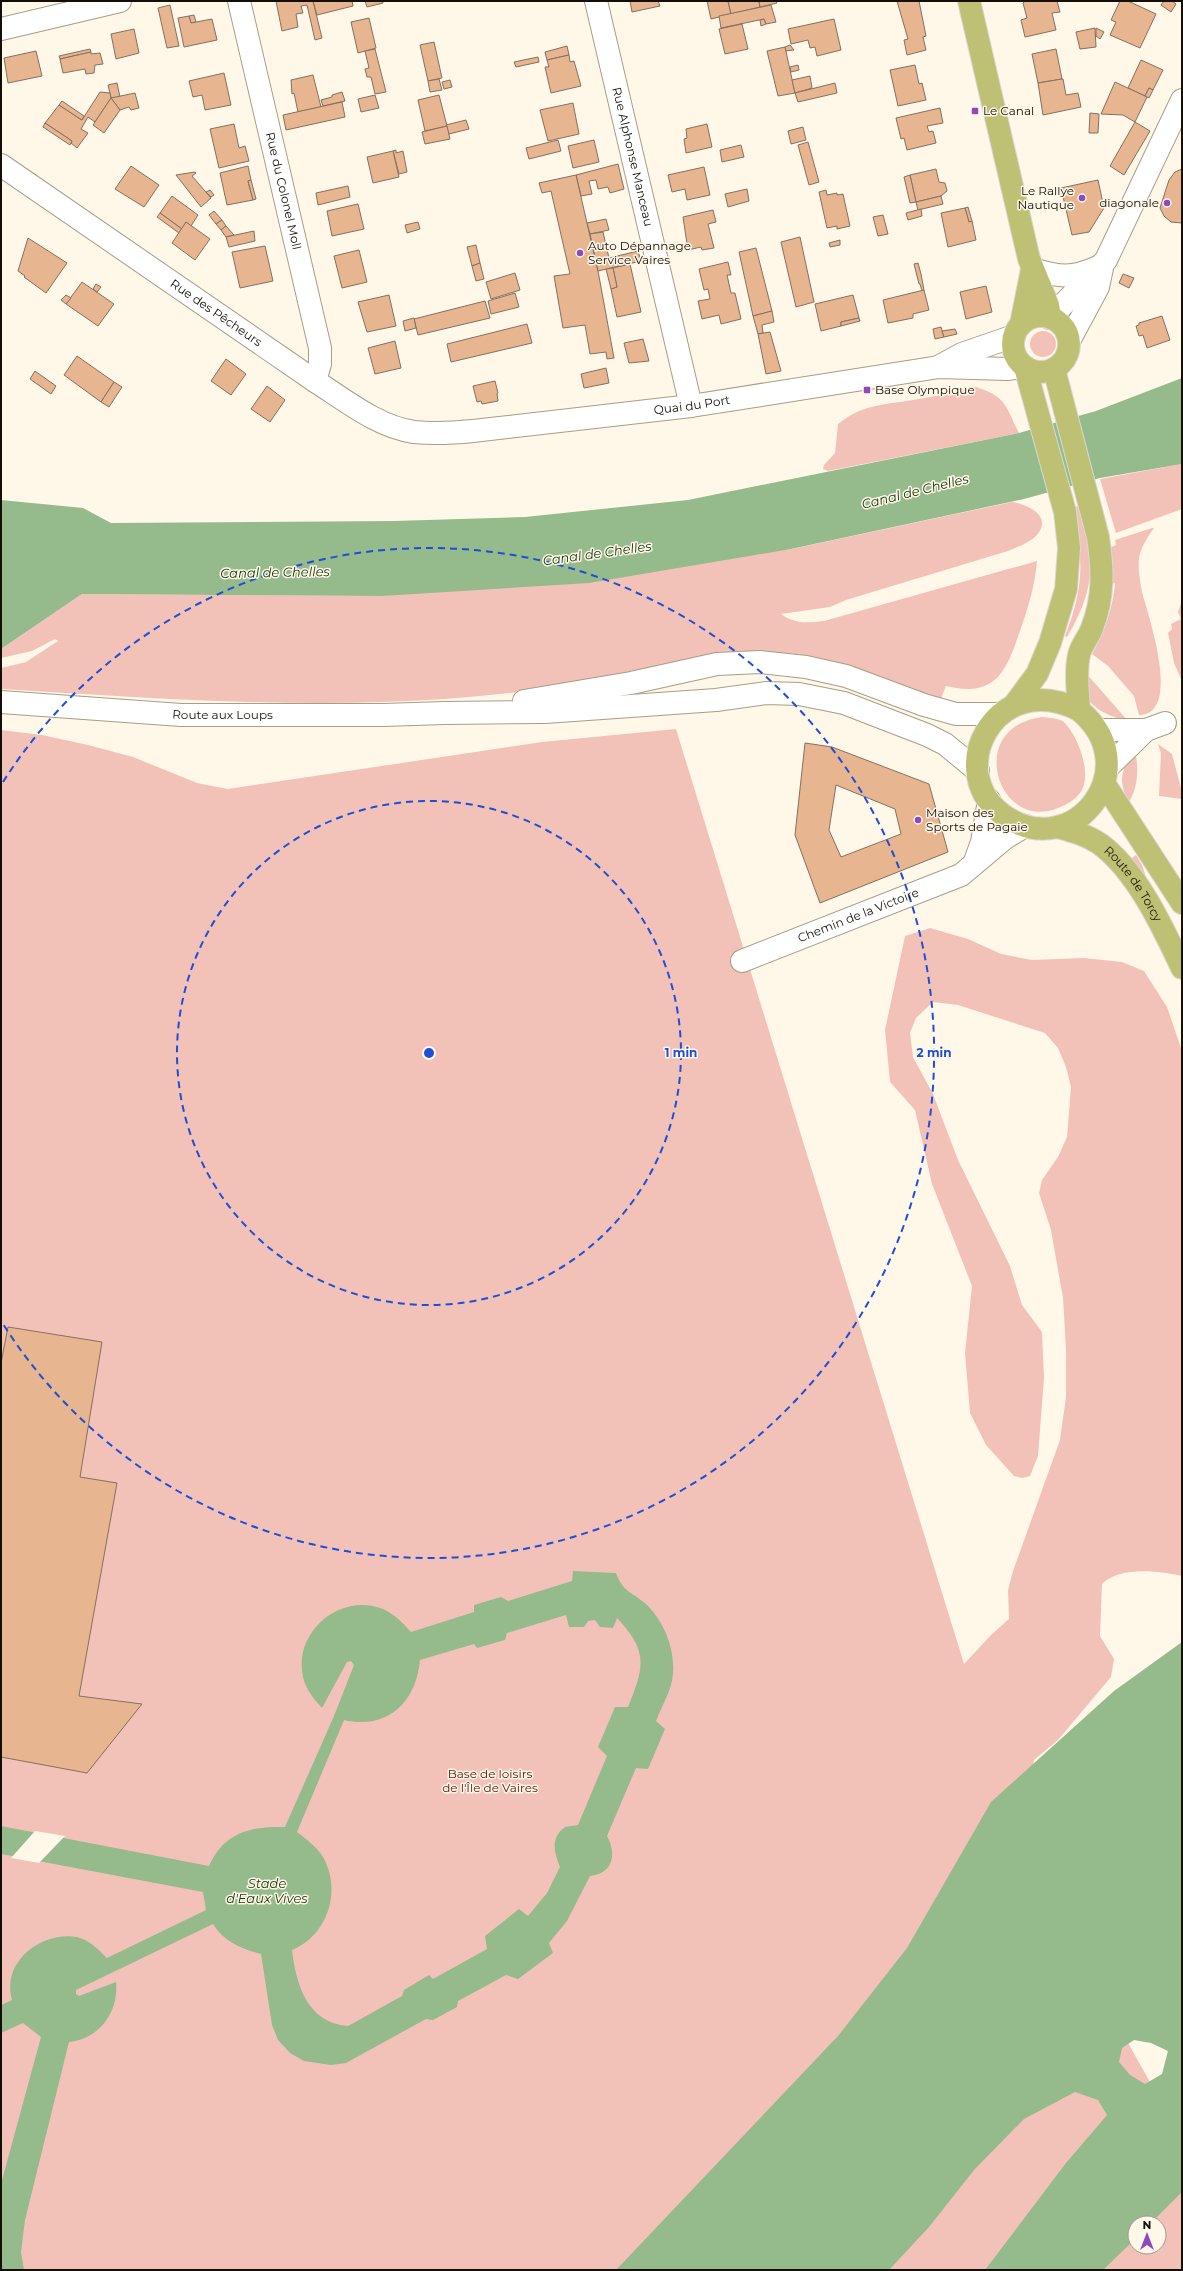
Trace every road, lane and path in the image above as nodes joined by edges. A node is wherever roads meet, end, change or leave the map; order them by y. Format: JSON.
{"nodes":[{"id":1,"x":120,"y":1,"type":"edge"},
{"id":2,"x":239,"y":1,"type":"edge"},
{"id":3,"x":596,"y":1,"type":"edge"},
{"id":4,"x":970,"y":1,"type":"edge"},
{"id":5,"x":1,"y":29,"type":"edge"},
{"id":6,"x":1182,"y":100,"type":"edge"},
{"id":7,"x":1,"y":165,"type":"edge"},
{"id":8,"x":1103,"y":265,"type":"junction"},
{"id":9,"x":1032,"y":269,"type":"junction"},
{"id":10,"x":1050,"y":318,"type":"junction"},
{"id":11,"x":1018,"y":330,"type":"junction"},
{"id":12,"x":1069,"y":341,"type":"junction"},
{"id":13,"x":939,"y":367,"type":"junction"},
{"id":14,"x":1025,"y":367,"type":"junction"},
{"id":15,"x":1054,"y":369,"type":"junction"},
{"id":16,"x":315,"y":381,"type":"junction"},
{"id":17,"x":691,"y":406,"type":"junction"},
{"id":18,"x":442,"y":434,"type":"joint"},
{"id":19,"x":1,"y":702,"type":"edge"},
{"id":20,"x":1007,"y":710,"type":"junction"},
{"id":21,"x":1078,"y":710,"type":"junction"},
{"id":22,"x":444,"y":712,"type":"junction"},
{"id":23,"x":1098,"y":730,"type":"junction"},
{"id":24,"x":978,"y":771,"type":"junction"},
{"id":25,"x":1106,"y":775,"type":"junction"},
{"id":26,"x":989,"y":800,"type":"junction"},
{"id":27,"x":1025,"y":826,"type":"junction"},
{"id":28,"x":1058,"y":826,"type":"junction"},
{"id":29,"x":973,"y":865,"type":"junction"},
{"id":30,"x":1182,"y":903,"type":"edge"},
{"id":31,"x":742,"y":961,"type":"dead end"},
{"id":32,"x":1182,"y":968,"type":"edge"}],
"edges":[{"from":1,"to":5,"type":"street"},
{"from":2,"to":16,"type":"street","name":"Rue du Colonel Moll"},
{"from":3,"to":17,"type":"street","name":"Rue Alphonse Manceau"},
{"from":4,"to":9,"type":"main road"},
{"from":6,"to":8,"type":"street"},
{"from":7,"to":16,"type":"street","name":"Rue des Pêcheurs"},
{"from":8,"to":9,"type":"street"},
{"from":8,"to":10,"type":"street"},
{"from":8,"to":12,"type":"street"},
{"from":9,"to":10,"type":"main road"},
{"from":9,"to":11,"type":"main road"},
{"from":10,"to":11,"type":"main road"},
{"from":10,"to":12,"type":"main road"},
{"from":11,"to":13,"type":"street","name":"Quai du Port"},
{"from":11,"to":14,"type":"main road"},
{"from":12,"to":15,"type":"main road"},
{"from":13,"to":14,"type":"street","name":"Quai du Port"},
{"from":13,"to":17,"type":"street","name":"Quai du Port"},
{"from":14,"to":15,"type":"main road"},
{"from":14,"to":20,"type":"main road"},
{"from":15,"to":21,"type":"main road"},
{"from":16,"to":18,"type":"street","name":"Rue des Pêcheurs"},
{"from":17,"to":18,"type":"street","name":"Quai du Port"},
{"from":19,"to":22,"type":"street","name":"Route aux Loups"},
{"from":20,"to":21,"type":"main road"},
{"from":20,"to":22,"type":"street"},
{"from":20,"to":24,"type":"main road"},
{"from":21,"to":23,"type":"main road"},
{"from":22,"to":24,"type":"street"},
{"from":23,"to":25,"type":"main road"},
{"from":23,"to":25,"type":"street"},
{"from":24,"to":26,"type":"main road"},
{"from":25,"to":28,"type":"main road"},
{"from":25,"to":30,"type":"main road"},
{"from":26,"to":27,"type":"main road"},
{"from":26,"to":29,"type":"street"},
{"from":27,"to":28,"type":"main road"},
{"from":27,"to":29,"type":"street","name":"Chemin de la Victoire"},
{"from":28,"to":32,"type":"main road","name":"Route de Torcy"},
{"from":29,"to":31,"type":"street","name":"Chemin de la Victoire"}]}
